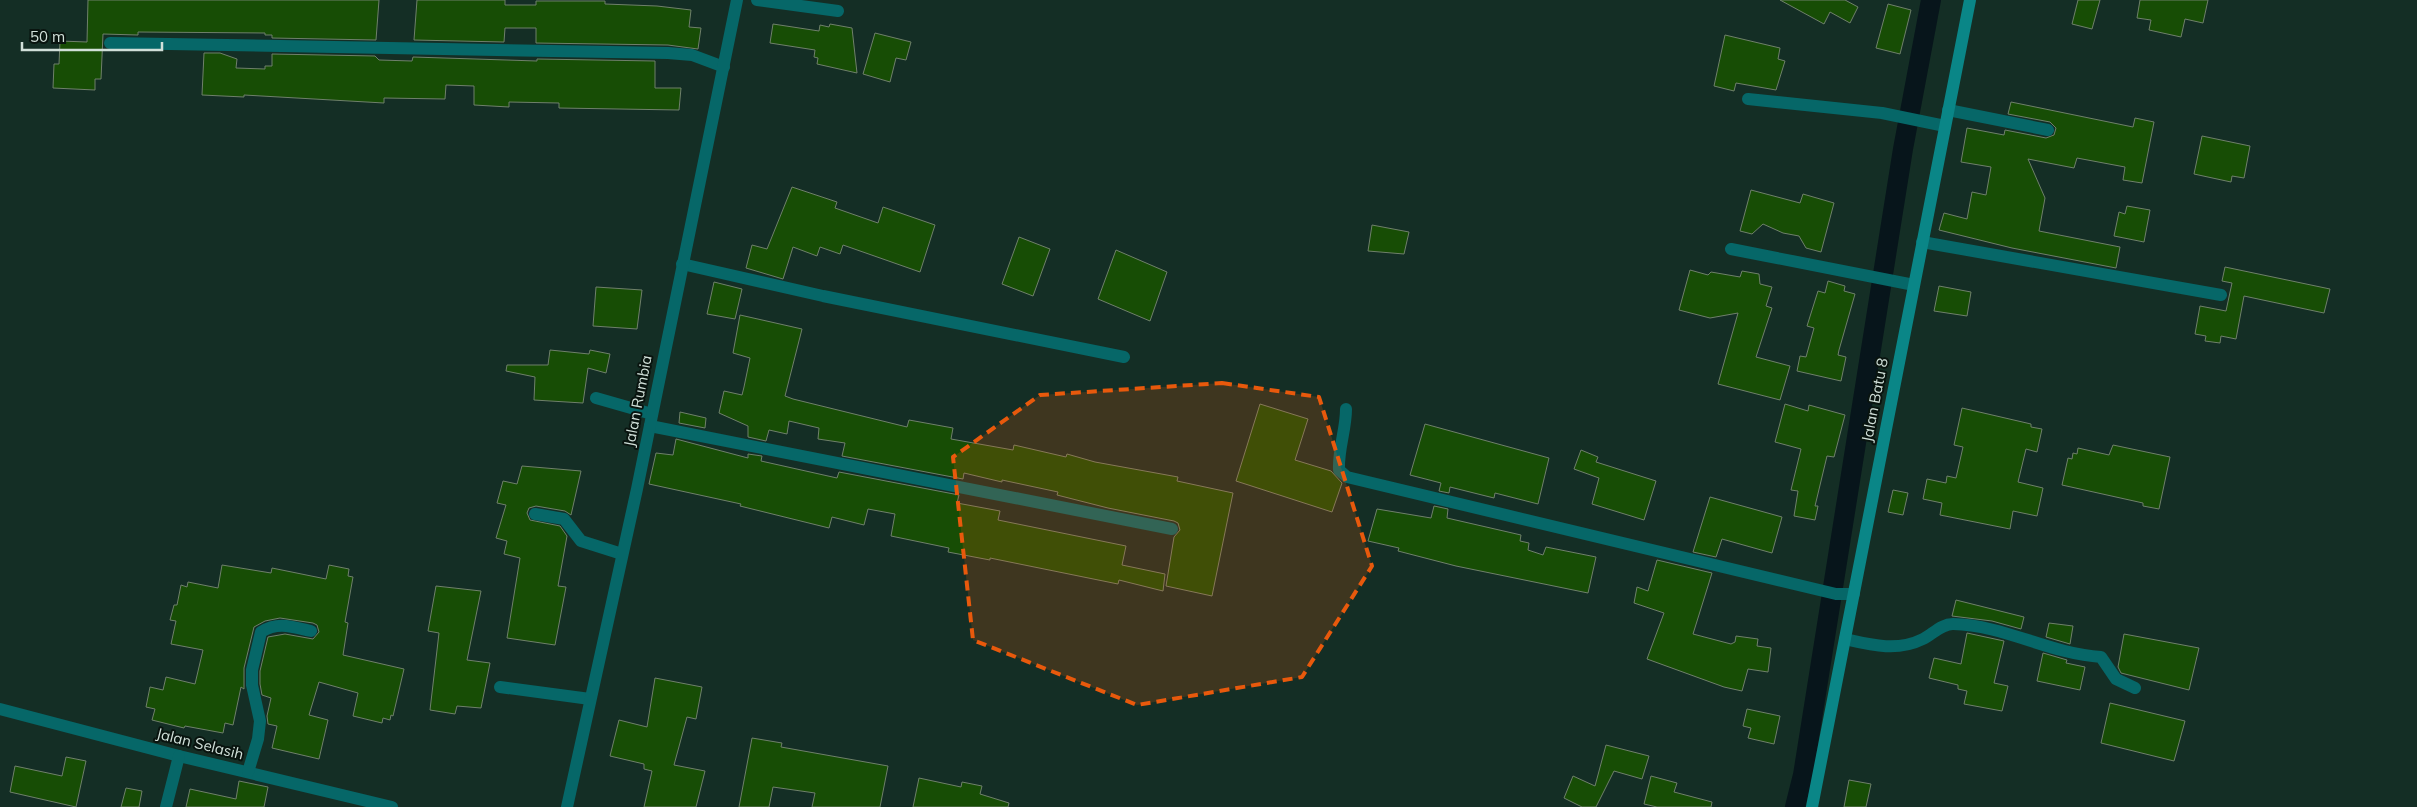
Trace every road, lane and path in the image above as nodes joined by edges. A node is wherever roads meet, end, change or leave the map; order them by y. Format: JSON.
{"nodes":[{"id":1,"x":737,"y":0,"type":"edge"},
{"id":2,"x":757,"y":0,"type":"edge"},
{"id":3,"x":1970,"y":0,"type":"edge"},
{"id":4,"x":838,"y":11,"type":"dead end"},
{"id":5,"x":110,"y":42,"type":"dead end"},
{"id":6,"x":724,"y":67,"type":"junction"},
{"id":7,"x":1748,"y":99,"type":"dead end"},
{"id":8,"x":1948,"y":110,"type":"junction"},
{"id":9,"x":1945,"y":126,"type":"junction"},
{"id":10,"x":2048,"y":130,"type":"dead end"},
{"id":11,"x":1922,"y":242,"type":"junction"},
{"id":12,"x":1731,"y":249,"type":"dead end"},
{"id":13,"x":682,"y":264,"type":"junction"},
{"id":14,"x":1914,"y":285,"type":"junction"},
{"id":15,"x":2221,"y":295,"type":"dead end"},
{"id":16,"x":1124,"y":357,"type":"dead end"},
{"id":17,"x":596,"y":398,"type":"dead end"},
{"id":18,"x":1346,"y":409,"type":"dead end"},
{"id":19,"x":651,"y":420,"type":"junction"},
{"id":20,"x":534,"y":514,"type":"dead end"},
{"id":21,"x":1172,"y":530,"type":"dead end"},
{"id":22,"x":622,"y":554,"type":"junction"},
{"id":23,"x":1854,"y":594,"type":"junction"},
{"id":24,"x":311,"y":631,"type":"dead end"},
{"id":25,"x":1845,"y":639,"type":"junction"},
{"id":26,"x":500,"y":687,"type":"dead end"},
{"id":27,"x":2135,"y":688,"type":"dead end"},
{"id":28,"x":590,"y":699,"type":"junction"},
{"id":29,"x":0,"y":709,"type":"edge"},
{"id":30,"x":179,"y":756,"type":"junction"},
{"id":31,"x":248,"y":772,"type":"junction"},
{"id":32,"x":166,"y":807,"type":"edge"},
{"id":33,"x":392,"y":807,"type":"edge"},
{"id":34,"x":567,"y":807,"type":"edge"},
{"id":35,"x":1812,"y":807,"type":"edge"}],
"edges":[{"from":1,"to":6,"type":"street","name":"Jalan Rumbia"},
{"from":2,"to":4,"type":"street"},
{"from":3,"to":8,"type":"street","name":"Jalan Batu 8"},
{"from":5,"to":6,"type":"street"},
{"from":6,"to":13,"type":"street","name":"Jalan Rumbia"},
{"from":7,"to":9,"type":"street"},
{"from":8,"to":9,"type":"street","name":"Jalan Batu 8"},
{"from":8,"to":10,"type":"street"},
{"from":9,"to":11,"type":"street","name":"Jalan Batu 8"},
{"from":11,"to":14,"type":"street","name":"Jalan Batu 8"},
{"from":11,"to":15,"type":"street"},
{"from":12,"to":14,"type":"street"},
{"from":13,"to":16,"type":"street"},
{"from":13,"to":19,"type":"street","name":"Jalan Rumbia"},
{"from":14,"to":23,"type":"street","name":"Jalan Batu 8"},
{"from":17,"to":19,"type":"street"},
{"from":18,"to":23,"type":"street"},
{"from":19,"to":21,"type":"street"},
{"from":19,"to":22,"type":"street","name":"Jalan Rumbia"},
{"from":20,"to":22,"type":"street"},
{"from":22,"to":28,"type":"street","name":"Jalan Rumbia"},
{"from":23,"to":25,"type":"street","name":"Jalan Batu 8"},
{"from":24,"to":31,"type":"street"},
{"from":25,"to":27,"type":"street"},
{"from":25,"to":35,"type":"street","name":"Jalan Batu 8"},
{"from":26,"to":28,"type":"street"},
{"from":28,"to":34,"type":"street","name":"Jalan Rumbia"},
{"from":29,"to":30,"type":"street","name":"Jalan Selasih"},
{"from":30,"to":31,"type":"street","name":"Jalan Selasih"},
{"from":30,"to":32,"type":"street"},
{"from":31,"to":33,"type":"street","name":"Jalan Selasih"}]}
